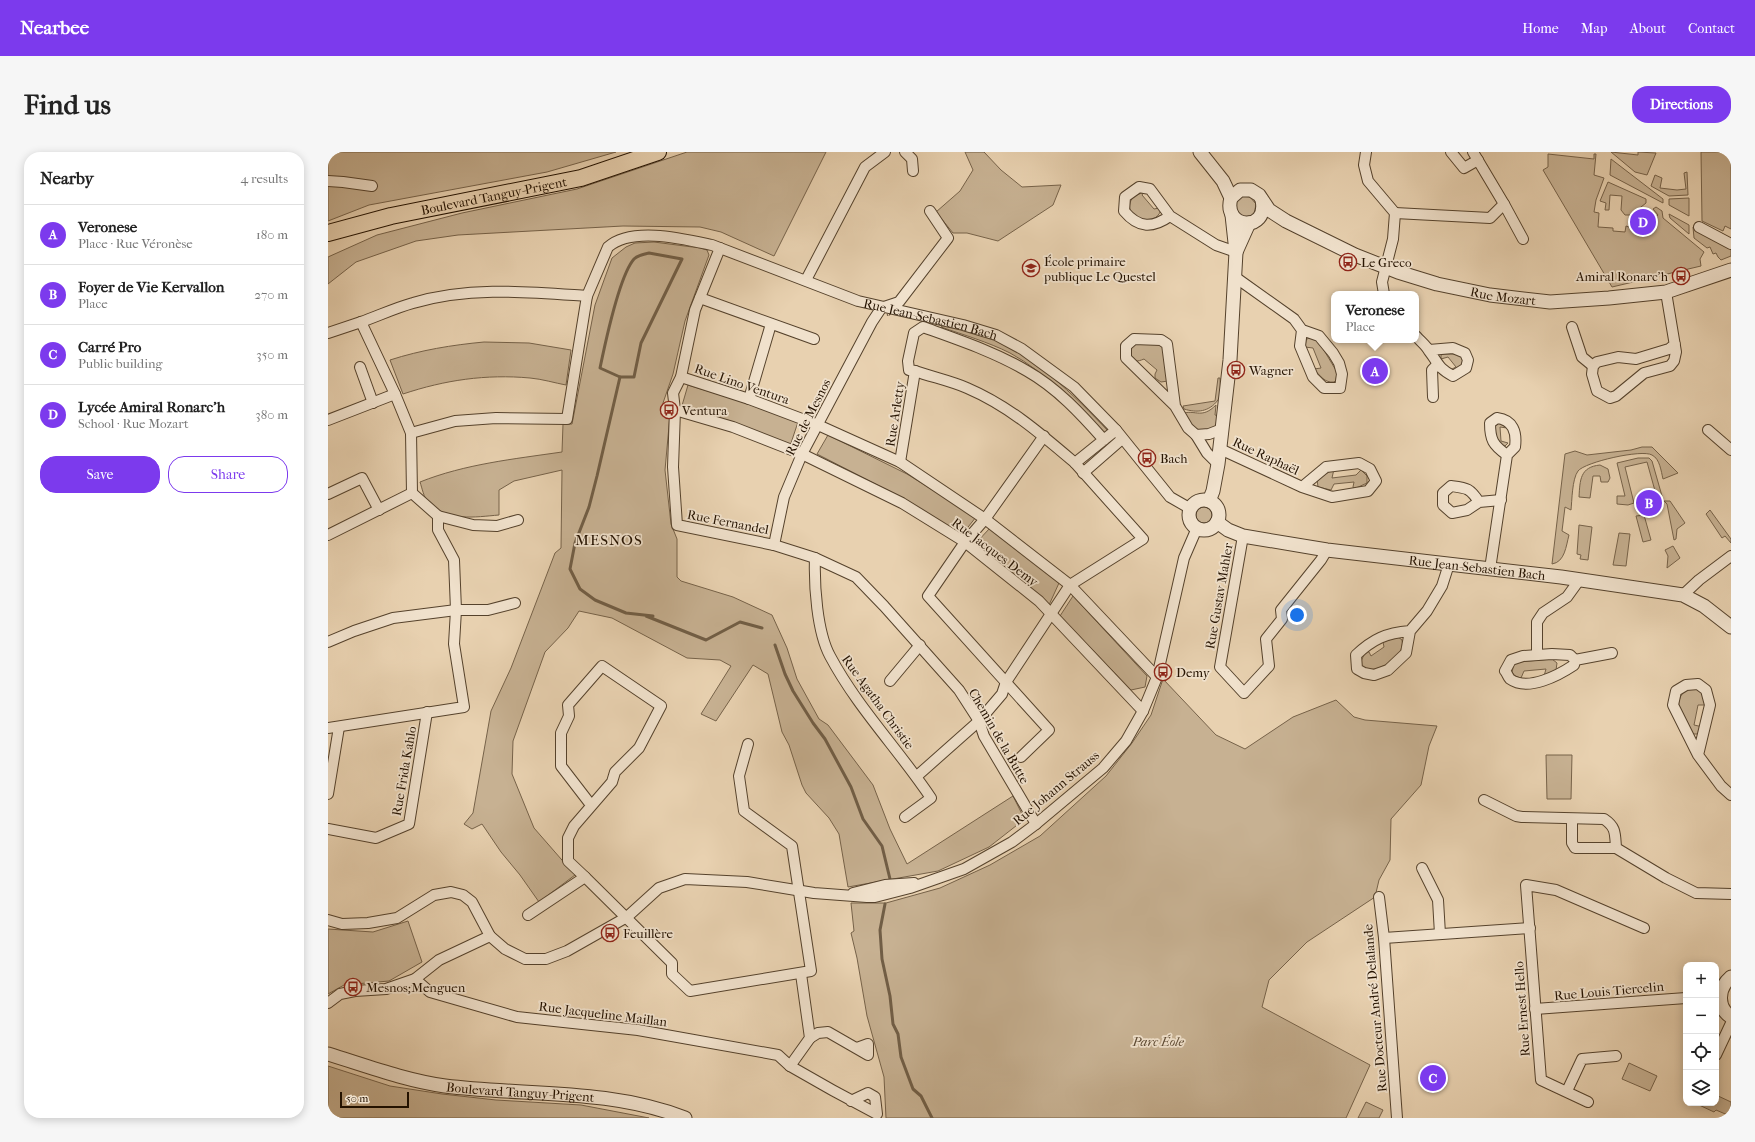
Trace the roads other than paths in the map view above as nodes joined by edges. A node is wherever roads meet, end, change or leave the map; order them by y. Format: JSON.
{"nodes":[{"id":1,"x":658,"y":152,"type":"edge"},
{"id":2,"x":885,"y":152,"type":"edge"},
{"id":3,"x":905,"y":152,"type":"edge"},
{"id":4,"x":1200,"y":152,"type":"edge"},
{"id":5,"x":1207,"y":152,"type":"edge"},
{"id":6,"x":1366,"y":152,"type":"edge"},
{"id":7,"x":1451,"y":152,"type":"edge"},
{"id":8,"x":1475,"y":156,"type":"edge"},
{"id":9,"x":913,"y":171,"type":"dead end"},
{"id":10,"x":328,"y":181,"type":"edge"},
{"id":11,"x":372,"y":186,"type":"dead end"},
{"id":12,"x":1236,"y":194,"type":"junction"},
{"id":13,"x":1262,"y":200,"type":"junction"},
{"id":14,"x":1504,"y":204,"type":"junction"},
{"id":15,"x":930,"y":211,"type":"dead end"},
{"id":16,"x":1395,"y":214,"type":"junction"},
{"id":17,"x":1232,"y":215,"type":"junction"},
{"id":18,"x":1170,"y":216,"type":"junction"},
{"id":19,"x":1254,"y":221,"type":"junction"},
{"id":20,"x":1286,"y":221,"type":"junction"},
{"id":21,"x":367,"y":222,"type":"junction"},
{"id":22,"x":1699,"y":227,"type":"dead end"},
{"id":23,"x":328,"y":233,"type":"edge"},
{"id":24,"x":1523,"y":239,"type":"dead end"},
{"id":25,"x":328,"y":240,"type":"edge"},
{"id":26,"x":1731,"y":244,"type":"edge"},
{"id":27,"x":720,"y":248,"type":"junction"},
{"id":28,"x":1236,"y":252,"type":"junction"},
{"id":29,"x":1385,"y":267,"type":"junction"},
{"id":30,"x":1731,"y":270,"type":"edge"},
{"id":31,"x":1235,"y":277,"type":"junction"},
{"id":32,"x":806,"y":280,"type":"junction"},
{"id":33,"x":1384,"y":291,"type":"edge"},
{"id":34,"x":1666,"y":292,"type":"junction"},
{"id":35,"x":586,"y":296,"type":"junction"},
{"id":36,"x":700,"y":298,"type":"junction"},
{"id":37,"x":882,"y":307,"type":"junction"},
{"id":38,"x":361,"y":322,"type":"junction"},
{"id":39,"x":771,"y":324,"type":"junction"},
{"id":40,"x":1572,"y":327,"type":"dead end"},
{"id":41,"x":1302,"y":330,"type":"junction"},
{"id":42,"x":328,"y":333,"type":"edge"},
{"id":43,"x":814,"y":339,"type":"dead end"},
{"id":44,"x":1419,"y":339,"type":"edge"},
{"id":45,"x":1675,"y":344,"type":"junction"},
{"id":46,"x":1429,"y":350,"type":"junction"},
{"id":47,"x":1437,"y":364,"type":"junction"},
{"id":48,"x":1593,"y":366,"type":"junction"},
{"id":49,"x":360,"y":368,"type":"dead end"},
{"id":50,"x":915,"y":371,"type":"junction"},
{"id":51,"x":681,"y":377,"type":"junction"},
{"id":52,"x":395,"y":394,"type":"junction"},
{"id":53,"x":1433,"y":397,"type":"dead end"},
{"id":54,"x":749,"y":399,"type":"junction"},
{"id":55,"x":373,"y":403,"type":"junction"},
{"id":56,"x":1175,"y":406,"type":"junction"},
{"id":57,"x":675,"y":410,"type":"junction"},
{"id":58,"x":328,"y":420,"type":"edge"},
{"id":59,"x":818,"y":425,"type":"junction"},
{"id":60,"x":1222,"y":429,"type":"junction"},
{"id":61,"x":1116,"y":430,"type":"junction"},
{"id":62,"x":1708,"y":430,"type":"dead end"},
{"id":63,"x":411,"y":433,"type":"junction"},
{"id":64,"x":1196,"y":435,"type":"junction"},
{"id":65,"x":1044,"y":436,"type":"junction"},
{"id":66,"x":1122,"y":439,"type":"junction"},
{"id":67,"x":1104,"y":440,"type":"junction"},
{"id":68,"x":1220,"y":449,"type":"junction"},
{"id":69,"x":1731,"y":450,"type":"edge"},
{"id":70,"x":802,"y":454,"type":"junction"},
{"id":71,"x":1507,"y":455,"type":"dead end"},
{"id":72,"x":900,"y":462,"type":"junction"},
{"id":73,"x":1075,"y":463,"type":"junction"},
{"id":74,"x":1218,"y":464,"type":"junction"},
{"id":75,"x":1083,"y":473,"type":"junction"},
{"id":76,"x":1302,"y":487,"type":"junction"},
{"id":77,"x":412,"y":493,"type":"junction"},
{"id":78,"x":328,"y":494,"type":"edge"},
{"id":79,"x":1501,"y":500,"type":"junction"},
{"id":80,"x":1209,"y":501,"type":"junction"},
{"id":81,"x":1479,"y":502,"type":"dead end"},
{"id":82,"x":1191,"y":509,"type":"junction"},
{"id":83,"x":379,"y":510,"type":"junction"},
{"id":84,"x":438,"y":516,"type":"junction"},
{"id":85,"x":985,"y":519,"type":"junction"},
{"id":86,"x":518,"y":520,"type":"dead end"},
{"id":87,"x":1217,"y":522,"type":"junction"},
{"id":88,"x":1197,"y":528,"type":"junction"},
{"id":89,"x":328,"y":535,"type":"edge"},
{"id":90,"x":1243,"y":536,"type":"junction"},
{"id":91,"x":965,"y":542,"type":"junction"},
{"id":92,"x":774,"y":545,"type":"junction"},
{"id":93,"x":1327,"y":550,"type":"junction"},
{"id":94,"x":1731,"y":556,"type":"edge"},
{"id":95,"x":816,"y":558,"type":"junction"},
{"id":96,"x":1449,"y":564,"type":"junction"},
{"id":97,"x":1490,"y":569,"type":"junction"},
{"id":98,"x":1580,"y":579,"type":"junction"},
{"id":99,"x":1070,"y":585,"type":"junction"},
{"id":100,"x":1683,"y":595,"type":"junction"},
{"id":101,"x":515,"y":603,"type":"dead end"},
{"id":102,"x":456,"y":610,"type":"junction"},
{"id":103,"x":1051,"y":613,"type":"junction"},
{"id":104,"x":1731,"y":627,"type":"edge"},
{"id":105,"x":1410,"y":631,"type":"junction"},
{"id":106,"x":328,"y":642,"type":"edge"},
{"id":107,"x":920,"y":646,"type":"junction"},
{"id":108,"x":1612,"y":653,"type":"dead end"},
{"id":109,"x":1537,"y":655,"type":"junction"},
{"id":110,"x":1575,"y":660,"type":"junction"},
{"id":111,"x":1157,"y":677,"type":"junction"},
{"id":112,"x":890,"y":681,"type":"dead end"},
{"id":113,"x":1006,"y":682,"type":"junction"},
{"id":114,"x":1143,"y":711,"type":"junction"},
{"id":115,"x":427,"y":712,"type":"junction"},
{"id":116,"x":979,"y":721,"type":"junction"},
{"id":117,"x":339,"y":727,"type":"junction"},
{"id":118,"x":328,"y":728,"type":"edge"},
{"id":119,"x":748,"y":744,"type":"dead end"},
{"id":120,"x":1698,"y":755,"type":"junction"},
{"id":121,"x":1021,"y":757,"type":"dead end"},
{"id":122,"x":917,"y":776,"type":"junction"},
{"id":123,"x":328,"y":794,"type":"edge"},
{"id":124,"x":1731,"y":795,"type":"edge"},
{"id":125,"x":1484,"y":800,"type":"dead end"},
{"id":126,"x":591,"y":805,"type":"junction"},
{"id":127,"x":905,"y":817,"type":"dead end"},
{"id":128,"x":1572,"y":819,"type":"junction"},
{"id":129,"x":1036,"y":824,"type":"junction"},
{"id":130,"x":328,"y":829,"type":"edge"},
{"id":131,"x":1616,"y":848,"type":"junction"},
{"id":132,"x":1422,"y":868,"type":"dead end"},
{"id":133,"x":585,"y":877,"type":"junction"},
{"id":134,"x":798,"y":890,"type":"junction"},
{"id":135,"x":1731,"y":894,"type":"edge"},
{"id":136,"x":1379,"y":897,"type":"dead end"},
{"id":137,"x":528,"y":915,"type":"dead end"},
{"id":138,"x":626,"y":917,"type":"junction"},
{"id":139,"x":328,"y":920,"type":"edge"},
{"id":140,"x":1530,"y":928,"type":"junction"},
{"id":141,"x":1644,"y":928,"type":"dead end"},
{"id":142,"x":1440,"y":934,"type":"junction"},
{"id":143,"x":490,"y":936,"type":"junction"},
{"id":144,"x":1384,"y":938,"type":"junction"},
{"id":145,"x":801,"y":974,"type":"junction"},
{"id":146,"x":1731,"y":977,"type":"edge"},
{"id":147,"x":415,"y":979,"type":"junction"},
{"id":148,"x":1719,"y":993,"type":"edge"},
{"id":149,"x":1683,"y":998,"type":"edge"},
{"id":150,"x":1719,"y":998,"type":"edge"},
{"id":151,"x":328,"y":1003,"type":"edge"},
{"id":152,"x":1535,"y":1009,"type":"junction"},
{"id":153,"x":1731,"y":1017,"type":"edge"},
{"id":154,"x":1731,"y":1022,"type":"edge"},
{"id":155,"x":810,"y":1038,"type":"junction"},
{"id":156,"x":328,"y":1045,"type":"edge"},
{"id":157,"x":857,"y":1048,"type":"dead end"},
{"id":158,"x":1719,"y":1048,"type":"edge"},
{"id":159,"x":328,"y":1054,"type":"edge"},
{"id":160,"x":1616,"y":1056,"type":"dead end"},
{"id":161,"x":357,"y":1064,"type":"junction"},
{"id":162,"x":790,"y":1066,"type":"junction"},
{"id":163,"x":1567,"y":1091,"type":"junction"},
{"id":164,"x":852,"y":1101,"type":"dead end"},
{"id":165,"x":1588,"y":1102,"type":"dead end"},
{"id":166,"x":685,"y":1118,"type":"edge"},
{"id":167,"x":1397,"y":1118,"type":"edge"}],
"edges":[{"from":1,"to":21,"type":"main road","name":"Boulevard Tanguy-Prigent"},
{"from":2,"to":32,"type":"street"},
{"from":3,"to":9,"type":"street"},
{"from":4,"to":12,"type":"street"},
{"from":5,"to":12,"type":"street"},
{"from":6,"to":16,"type":"street"},
{"from":7,"to":8,"type":"street"},
{"from":8,"to":14,"type":"street"},
{"from":10,"to":11,"type":"street"},
{"from":12,"to":13,"type":"street"},
{"from":12,"to":17,"type":"street"},
{"from":13,"to":19,"type":"street"},
{"from":13,"to":20,"type":"street","name":"Rue Mozart"},
{"from":14,"to":16,"type":"street"},
{"from":14,"to":24,"type":"street"},
{"from":15,"to":37,"type":"street"},
{"from":16,"to":29,"type":"street"},
{"from":17,"to":19,"type":"street"},
{"from":17,"to":28,"type":"street"},
{"from":18,"to":18,"type":"street"},
{"from":18,"to":28,"type":"street"},
{"from":19,"to":20,"type":"street","name":"Rue Mozart"},
{"from":19,"to":28,"type":"street"},
{"from":20,"to":29,"type":"street","name":"Rue Mozart"},
{"from":21,"to":23,"type":"main road","name":"Boulevard Tanguy-Prigent"},
{"from":21,"to":25,"type":"main road"},
{"from":22,"to":26,"type":"street"},
{"from":27,"to":32,"type":"street","name":"Rue Jean-Sebastien Bach"},
{"from":27,"to":35,"type":"street","name":"Rue Jean-Sebastien Bach"},
{"from":27,"to":36,"type":"street"},
{"from":28,"to":31,"type":"street"},
{"from":29,"to":33,"type":"street"},
{"from":29,"to":34,"type":"street","name":"Rue Mozart"},
{"from":30,"to":34,"type":"street","name":"Rue Mozart"},
{"from":31,"to":41,"type":"street"},
{"from":31,"to":60,"type":"street"},
{"from":32,"to":37,"type":"street","name":"Rue Jean-Sebastien Bach"},
{"from":34,"to":45,"type":"street"},
{"from":35,"to":38,"type":"street"},
{"from":35,"to":63,"type":"street"},
{"from":36,"to":39,"type":"street"},
{"from":36,"to":51,"type":"street"},
{"from":37,"to":59,"type":"street","name":"Rue de Mesnos"},
{"from":37,"to":61,"type":"street","name":"Rue Jean-Sebastien Bach"},
{"from":38,"to":42,"type":"street"},
{"from":38,"to":52,"type":"street"},
{"from":39,"to":43,"type":"street"},
{"from":39,"to":54,"type":"street"},
{"from":40,"to":48,"type":"street"},
{"from":41,"to":41,"type":"street"},
{"from":44,"to":46,"type":"street"},
{"from":45,"to":48,"type":"street"},
{"from":45,"to":48,"type":"street"},
{"from":46,"to":47,"type":"street"},
{"from":46,"to":47,"type":"street"},
{"from":47,"to":53,"type":"street"},
{"from":49,"to":55,"type":"street"},
{"from":50,"to":65,"type":"street"},
{"from":50,"to":67,"type":"street"},
{"from":50,"to":72,"type":"street","name":"Rue Arletty"},
{"from":51,"to":54,"type":"street","name":"Rue Lino Ventura"},
{"from":51,"to":57,"type":"street"},
{"from":52,"to":55,"type":"street"},
{"from":52,"to":63,"type":"street"},
{"from":54,"to":59,"type":"street","name":"Rue Lino Ventura"},
{"from":55,"to":58,"type":"street"},
{"from":56,"to":56,"type":"street"},
{"from":56,"to":64,"type":"street"},
{"from":57,"to":70,"type":"street"},
{"from":57,"to":92,"type":"street","name":"Rue Fernandel"},
{"from":59,"to":70,"type":"street","name":"Rue de Mesnos"},
{"from":59,"to":72,"type":"street","name":"Rue Jacques Demy"},
{"from":60,"to":64,"type":"street"},
{"from":60,"to":68,"type":"street"},
{"from":61,"to":66,"type":"street","name":"Rue Jean-Sebastien Bach"},
{"from":61,"to":67,"type":"street"},
{"from":62,"to":69,"type":"street"},
{"from":63,"to":77,"type":"street"},
{"from":64,"to":74,"type":"street"},
{"from":65,"to":73,"type":"street"},
{"from":65,"to":85,"type":"street"},
{"from":66,"to":75,"type":"street"},
{"from":66,"to":82,"type":"street","name":"Rue Jean-Sebastien Bach"},
{"from":67,"to":73,"type":"street"},
{"from":68,"to":74,"type":"street"},
{"from":68,"to":76,"type":"street","name":"Rue Raphaël"},
{"from":70,"to":91,"type":"street","name":"Rue Jacques Demy"},
{"from":70,"to":92,"type":"street","name":"Rue de Mesnos"},
{"from":71,"to":79,"type":"street"},
{"from":72,"to":85,"type":"street","name":"Rue Jacques Demy"},
{"from":73,"to":75,"type":"street"},
{"from":74,"to":80,"type":"street"},
{"from":75,"to":99,"type":"street"},
{"from":76,"to":76,"type":"street","name":"Rue Raphaël"},
{"from":77,"to":83,"type":"street"},
{"from":77,"to":84,"type":"street"},
{"from":78,"to":83,"type":"street"},
{"from":79,"to":81,"type":"street"},
{"from":79,"to":97,"type":"street"},
{"from":80,"to":82,"type":"street"},
{"from":80,"to":87,"type":"street"},
{"from":82,"to":88,"type":"street"},
{"from":83,"to":89,"type":"street"},
{"from":84,"to":86,"type":"street"},
{"from":84,"to":102,"type":"street"},
{"from":85,"to":91,"type":"street"},
{"from":85,"to":99,"type":"street","name":"Rue Jacques Demy"},
{"from":87,"to":88,"type":"street"},
{"from":87,"to":90,"type":"street","name":"Rue Jean-Sebastien Bach"},
{"from":88,"to":111,"type":"street","name":"Rue Johann Strauss"},
{"from":90,"to":93,"type":"street","name":"Rue Jean-Sebastien Bach"},
{"from":90,"to":93,"type":"street","name":"Rue Gustav Mahler"},
{"from":91,"to":103,"type":"street","name":"Rue Jacques Demy"},
{"from":91,"to":113,"type":"street"},
{"from":92,"to":95,"type":"street","name":"Chemin de la Butte"},
{"from":93,"to":96,"type":"street","name":"Rue Jean-Sebastien Bach"},
{"from":94,"to":100,"type":"street"},
{"from":95,"to":107,"type":"street","name":"Chemin de la Butte"},
{"from":95,"to":122,"type":"street","name":"Rue Agatha Christie"},
{"from":96,"to":97,"type":"street","name":"Rue Jean-Sebastien Bach"},
{"from":96,"to":105,"type":"street"},
{"from":97,"to":98,"type":"street","name":"Rue Jean-Sebastien Bach"},
{"from":98,"to":100,"type":"street","name":"Rue Jean-Sebastien Bach"},
{"from":98,"to":109,"type":"street"},
{"from":99,"to":103,"type":"street"},
{"from":99,"to":111,"type":"street","name":"Rue Jacques Demy"},
{"from":100,"to":104,"type":"street","name":"Rue Jean-Sebastien Bach"},
{"from":101,"to":102,"type":"street"},
{"from":102,"to":106,"type":"street"},
{"from":102,"to":115,"type":"street"},
{"from":103,"to":113,"type":"street"},
{"from":103,"to":114,"type":"street","name":"Rue Jacques Demy"},
{"from":105,"to":105,"type":"street"},
{"from":107,"to":112,"type":"street"},
{"from":107,"to":116,"type":"street","name":"Chemin de la Butte"},
{"from":108,"to":110,"type":"street"},
{"from":109,"to":110,"type":"street"},
{"from":109,"to":110,"type":"street"},
{"from":111,"to":114,"type":"street","name":"Rue Johann Strauss"},
{"from":113,"to":116,"type":"street"},
{"from":113,"to":121,"type":"street"},
{"from":114,"to":129,"type":"street","name":"Rue Johann Strauss"},
{"from":115,"to":117,"type":"street"},
{"from":115,"to":130,"type":"street","name":"Rue Frida Kahlo"},
{"from":116,"to":122,"type":"street"},
{"from":116,"to":129,"type":"street","name":"Chemin de la Butte"},
{"from":117,"to":118,"type":"street"},
{"from":117,"to":123,"type":"street"},
{"from":119,"to":134,"type":"street"},
{"from":120,"to":120,"type":"street"},
{"from":120,"to":124,"type":"street"},
{"from":122,"to":127,"type":"street","name":"Rue Agatha Christie"},
{"from":125,"to":128,"type":"street"},
{"from":126,"to":126,"type":"street"},
{"from":126,"to":133,"type":"street"},
{"from":128,"to":131,"type":"street"},
{"from":128,"to":131,"type":"street"},
{"from":129,"to":134,"type":"street","name":"Rue Johann Strauss"},
{"from":131,"to":135,"type":"street"},
{"from":132,"to":142,"type":"street"},
{"from":133,"to":137,"type":"street"},
{"from":133,"to":138,"type":"street"},
{"from":134,"to":138,"type":"street","name":"Rue Johann Strauss"},
{"from":134,"to":145,"type":"street"},
{"from":136,"to":144,"type":"street","name":"Rue Docteur André Delalande"},
{"from":138,"to":143,"type":"street","name":"Rue Johann Strauss"},
{"from":138,"to":145,"type":"street"},
{"from":139,"to":143,"type":"street"},
{"from":140,"to":141,"type":"street","name":"Rue Ernest Hello"},
{"from":140,"to":142,"type":"street"},
{"from":140,"to":152,"type":"street","name":"Rue Ernest Hello"},
{"from":142,"to":144,"type":"street"},
{"from":143,"to":147,"type":"street"},
{"from":144,"to":167,"type":"street","name":"Rue Docteur André Delalande"},
{"from":145,"to":155,"type":"street"},
{"from":146,"to":148,"type":"street"},
{"from":147,"to":151,"type":"street"},
{"from":147,"to":162,"type":"street","name":"Rue Jacqueline Maillan"},
{"from":149,"to":152,"type":"street","name":"Rue Louis Tiercelin"},
{"from":150,"to":153,"type":"street"},
{"from":152,"to":163,"type":"street","name":"Rue Ernest Hello"},
{"from":154,"to":158,"type":"street"},
{"from":155,"to":157,"type":"street"},
{"from":155,"to":162,"type":"street"},
{"from":156,"to":161,"type":"street","name":"Boulevard Tanguy-Prigent"},
{"from":159,"to":161,"type":"street","name":"Boulevard Tanguy-Prigent"},
{"from":160,"to":163,"type":"street"},
{"from":161,"to":166,"type":"street","name":"Boulevard Tanguy-Prigent"},
{"from":162,"to":164,"type":"street","name":"Rue Jacqueline Maillan"},
{"from":163,"to":165,"type":"street","name":"Rue Ernest Hello"}]}
